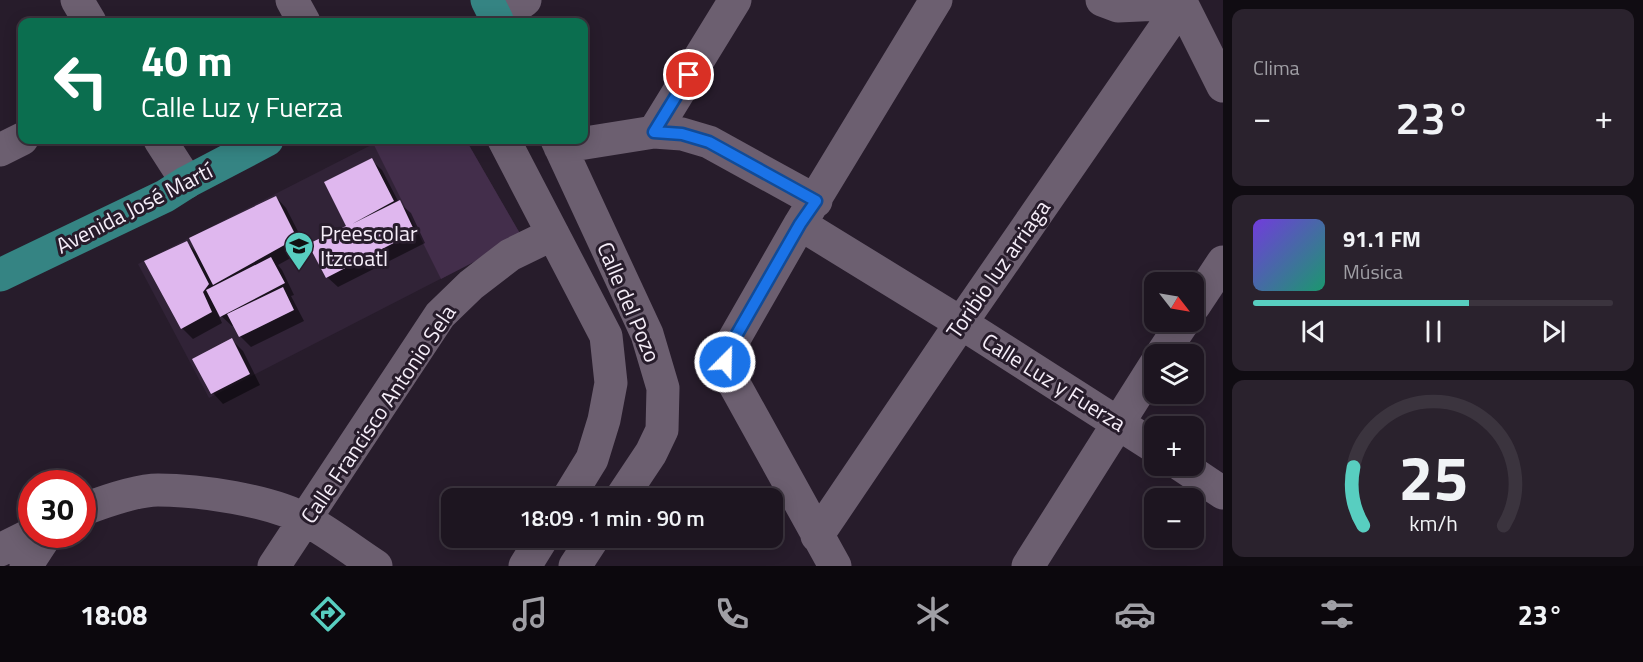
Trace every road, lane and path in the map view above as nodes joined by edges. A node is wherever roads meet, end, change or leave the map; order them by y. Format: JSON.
{"nodes":[{"id":1,"x":77,"y":0,"type":"edge"},
{"id":2,"x":292,"y":0,"type":"edge"},
{"id":3,"x":525,"y":0,"type":"edge"},
{"id":4,"x":735,"y":0,"type":"edge"},
{"id":5,"x":936,"y":0,"type":"edge"},
{"id":6,"x":1102,"y":0,"type":"edge"},
{"id":7,"x":1181,"y":2,"type":"edge"},
{"id":8,"x":494,"y":16,"type":"edge"},
{"id":9,"x":88,"y":18,"type":"edge"},
{"id":10,"x":302,"y":18,"type":"edge"},
{"id":11,"x":1223,"y":86,"type":"edge"},
{"id":12,"x":654,"y":132,"type":"junction"},
{"id":13,"x":588,"y":140,"type":"edge"},
{"id":14,"x":18,"y":141,"type":"edge"},
{"id":15,"x":163,"y":144,"type":"edge"},
{"id":16,"x":259,"y":144,"type":"edge"},
{"id":17,"x":506,"y":144,"type":"edge"},
{"id":18,"x":559,"y":144,"type":"edge"},
{"id":19,"x":0,"y":150,"type":"edge"},
{"id":20,"x":187,"y":182,"type":"junction"},
{"id":21,"x":808,"y":212,"type":"junction"},
{"id":22,"x":553,"y":234,"type":"junction"},
{"id":23,"x":1223,"y":262,"type":"edge"},
{"id":24,"x":0,"y":275,"type":"edge"},
{"id":25,"x":1204,"y":291,"type":"edge"},
{"id":26,"x":961,"y":323,"type":"junction"},
{"id":27,"x":1144,"y":382,"type":"edge"},
{"id":28,"x":1117,"y":422,"type":"junction"},
{"id":29,"x":1144,"y":440,"type":"edge"},
{"id":30,"x":1197,"y":476,"type":"edge"},
{"id":31,"x":574,"y":488,"type":"edge"},
{"id":32,"x":628,"y":488,"type":"edge"},
{"id":33,"x":1223,"y":494,"type":"edge"},
{"id":34,"x":96,"y":504,"type":"edge"},
{"id":35,"x":305,"y":519,"type":"junction"},
{"id":36,"x":817,"y":536,"type":"junction"},
{"id":37,"x":18,"y":541,"type":"edge"},
{"id":38,"x":38,"y":548,"type":"edge"},
{"id":39,"x":536,"y":548,"type":"edge"},
{"id":40,"x":587,"y":548,"type":"edge"},
{"id":41,"x":0,"y":550,"type":"edge"},
{"id":42,"x":26,"y":566,"type":"edge"},
{"id":43,"x":274,"y":566,"type":"edge"},
{"id":44,"x":376,"y":566,"type":"edge"},
{"id":45,"x":525,"y":566,"type":"edge"},
{"id":46,"x":575,"y":566,"type":"edge"},
{"id":47,"x":834,"y":566,"type":"edge"},
{"id":48,"x":1028,"y":566,"type":"edge"}],
"edges":[{"from":1,"to":9,"type":"street"},
{"from":2,"to":10,"type":"street"},
{"from":3,"to":8,"type":"street"},
{"from":4,"to":12,"type":"street"},
{"from":5,"to":21,"type":"street"},
{"from":6,"to":7,"type":"street"},
{"from":7,"to":11,"type":"street"},
{"from":7,"to":26,"type":"street","name":"Toribio luz arriaga"},
{"from":12,"to":13,"type":"street","name":"Calle Luz y Fuerza"},
{"from":12,"to":21,"type":"street","name":"Calle Luz y Fuerza"},
{"from":14,"to":19,"type":"street"},
{"from":15,"to":20,"type":"street"},
{"from":16,"to":20,"type":"main road","name":"Avenida José Martí"},
{"from":17,"to":22,"type":"street"},
{"from":18,"to":32,"type":"street","name":"Calle del Pozo"},
{"from":20,"to":24,"type":"main road","name":"Avenida José Martí"},
{"from":21,"to":26,"type":"street","name":"Calle Luz y Fuerza"},
{"from":21,"to":36,"type":"street"},
{"from":22,"to":31,"type":"street"},
{"from":22,"to":35,"type":"street","name":"Calle Francisco Antonio Sela"},
{"from":23,"to":25,"type":"street"},
{"from":26,"to":28,"type":"street","name":"Calle Luz y Fuerza"},
{"from":26,"to":36,"type":"street","name":"Toribio luz arriaga"},
{"from":27,"to":28,"type":"street"},
{"from":28,"to":29,"type":"street","name":"Calle Luz y Fuerza"},
{"from":28,"to":48,"type":"street"},
{"from":30,"to":33,"type":"street"},
{"from":34,"to":35,"type":"street"},
{"from":35,"to":43,"type":"street","name":"Calle Francisco Antonio Sela"},
{"from":35,"to":44,"type":"street"},
{"from":36,"to":47,"type":"street"},
{"from":37,"to":41,"type":"street"},
{"from":38,"to":42,"type":"street"},
{"from":39,"to":45,"type":"street"},
{"from":40,"to":46,"type":"street"}]}
